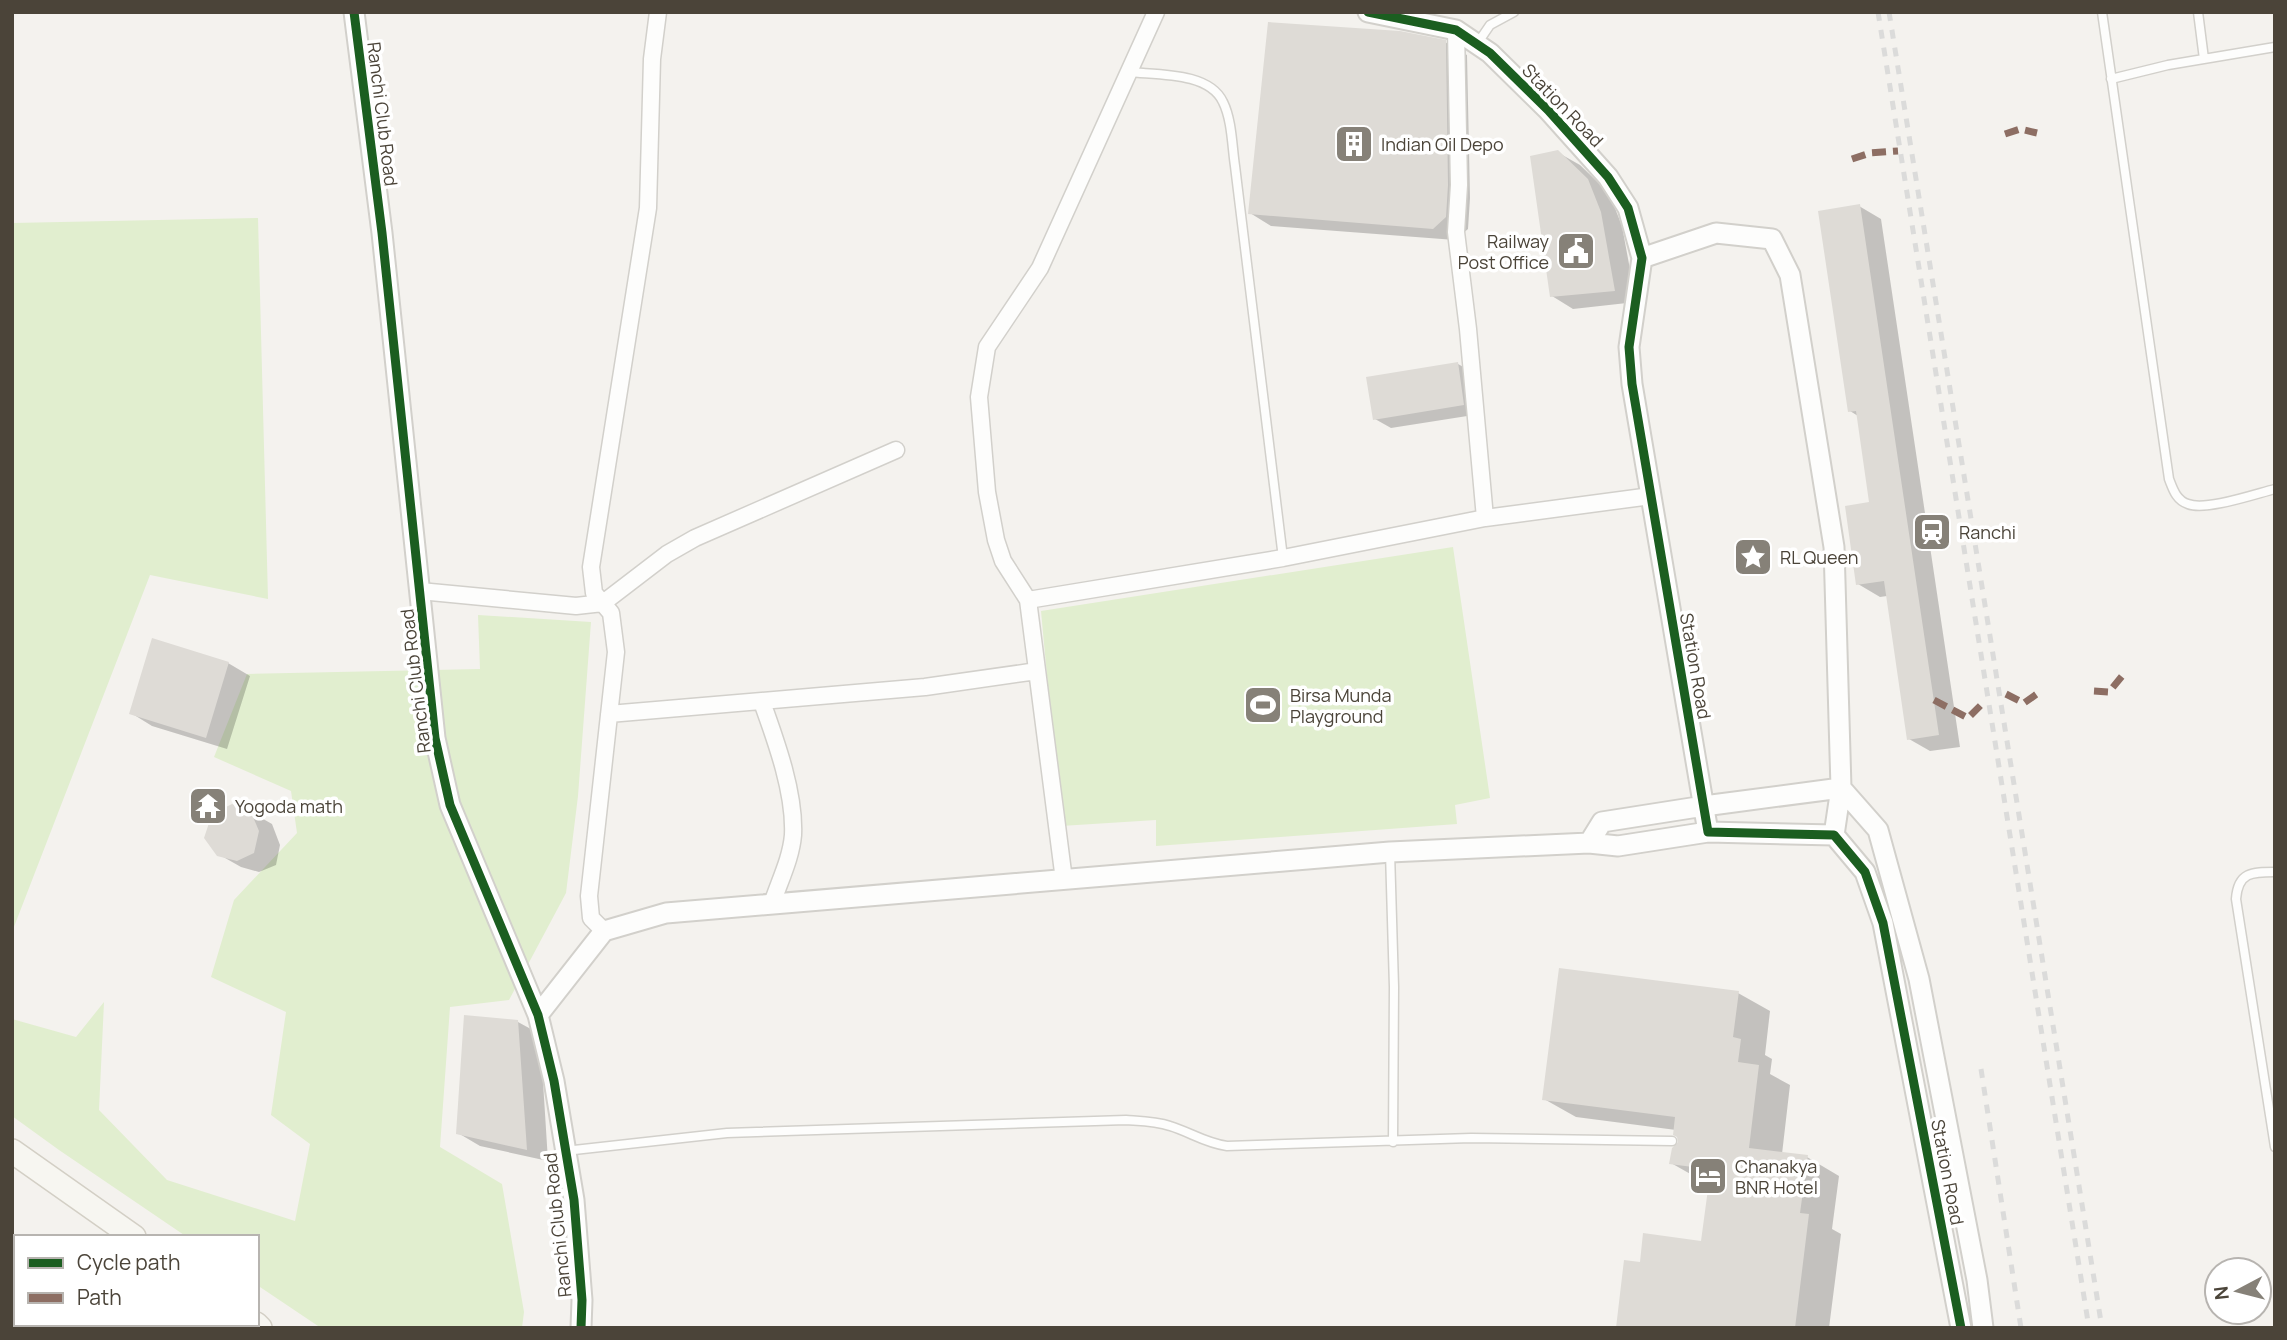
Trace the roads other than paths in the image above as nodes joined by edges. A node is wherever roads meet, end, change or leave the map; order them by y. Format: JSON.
{"nodes":[{"id":1,"x":354,"y":12,"type":"edge"},
{"id":2,"x":658,"y":12,"type":"edge"},
{"id":3,"x":1156,"y":12,"type":"edge"},
{"id":4,"x":1368,"y":12,"type":"edge"},
{"id":5,"x":1514,"y":12,"type":"edge"},
{"id":6,"x":2102,"y":12,"type":"edge"},
{"id":7,"x":2198,"y":12,"type":"edge"},
{"id":8,"x":1455,"y":30,"type":"junction"},
{"id":9,"x":1477,"y":44,"type":"junction"},
{"id":10,"x":2275,"y":47,"type":"edge"},
{"id":11,"x":2204,"y":59,"type":"junction"},
{"id":12,"x":1129,"y":72,"type":"junction"},
{"id":13,"x":2112,"y":79,"type":"junction"},
{"id":14,"x":1642,"y":258,"type":"junction"},
{"id":15,"x":896,"y":450,"type":"dead end"},
{"id":16,"x":2275,"y":489,"type":"edge"},
{"id":17,"x":1651,"y":496,"type":"junction"},
{"id":18,"x":1485,"y":518,"type":"junction"},
{"id":19,"x":1283,"y":558,"type":"junction"},
{"id":20,"x":420,"y":592,"type":"junction"},
{"id":21,"x":1028,"y":600,"type":"junction"},
{"id":22,"x":603,"y":603,"type":"junction"},
{"id":23,"x":1037,"y":671,"type":"junction"},
{"id":24,"x":762,"y":702,"type":"junction"},
{"id":25,"x":609,"y":714,"type":"junction"},
{"id":26,"x":1840,"y":788,"type":"junction"},
{"id":27,"x":1704,"y":806,"type":"junction"},
{"id":28,"x":1708,"y":832,"type":"junction"},
{"id":29,"x":1834,"y":835,"type":"junction"},
{"id":30,"x":1589,"y":843,"type":"junction"},
{"id":31,"x":1390,"y":852,"type":"junction"},
{"id":32,"x":2275,"y":872,"type":"edge"},
{"id":33,"x":1064,"y":880,"type":"junction"},
{"id":34,"x":772,"y":904,"type":"junction"},
{"id":35,"x":604,"y":931,"type":"junction"},
{"id":36,"x":538,"y":1015,"type":"junction"},
{"id":37,"x":1672,"y":1141,"type":"dead end"},
{"id":38,"x":1393,"y":1142,"type":"junction"},
{"id":39,"x":2275,"y":1147,"type":"edge"},
{"id":40,"x":565,"y":1151,"type":"junction"},
{"id":41,"x":12,"y":1152,"type":"edge"},
{"id":42,"x":131,"y":1235,"type":"edge"},
{"id":43,"x":581,"y":1328,"type":"edge"},
{"id":44,"x":1961,"y":1328,"type":"edge"},
{"id":45,"x":1983,"y":1328,"type":"edge"}],
"edges":[{"from":1,"to":20,"type":"street","name":"Ranchi Club Road"},
{"from":2,"to":22,"type":"street"},
{"from":3,"to":12,"type":"street"},
{"from":4,"to":8,"type":"street","name":"Station Road"},
{"from":5,"to":9,"type":"lane"},
{"from":6,"to":13,"type":"lane"},
{"from":7,"to":11,"type":"lane"},
{"from":8,"to":9,"type":"street","name":"Station Road"},
{"from":8,"to":18,"type":"street"},
{"from":9,"to":14,"type":"street","name":"Station Road"},
{"from":10,"to":11,"type":"lane"},
{"from":11,"to":13,"type":"lane"},
{"from":12,"to":19,"type":"lane"},
{"from":12,"to":21,"type":"street"},
{"from":13,"to":16,"type":"lane"},
{"from":14,"to":17,"type":"street","name":"Station Road"},
{"from":14,"to":26,"type":"street"},
{"from":15,"to":22,"type":"street"},
{"from":17,"to":18,"type":"street"},
{"from":17,"to":27,"type":"street","name":"Station Road"},
{"from":18,"to":19,"type":"street"},
{"from":19,"to":21,"type":"street"},
{"from":20,"to":22,"type":"street"},
{"from":20,"to":36,"type":"street","name":"Ranchi Club Road"},
{"from":21,"to":23,"type":"street"},
{"from":22,"to":25,"type":"street"},
{"from":23,"to":24,"type":"street"},
{"from":23,"to":33,"type":"street"},
{"from":24,"to":25,"type":"street"},
{"from":24,"to":34,"type":"street"},
{"from":25,"to":35,"type":"street"},
{"from":26,"to":27,"type":"street"},
{"from":26,"to":29,"type":"street"},
{"from":26,"to":45,"type":"street"},
{"from":27,"to":28,"type":"street","name":"Station Road"},
{"from":27,"to":30,"type":"street"},
{"from":28,"to":29,"type":"street"},
{"from":28,"to":30,"type":"street"},
{"from":29,"to":44,"type":"street","name":"Station Road"},
{"from":30,"to":31,"type":"street"},
{"from":31,"to":33,"type":"street"},
{"from":31,"to":38,"type":"lane"},
{"from":32,"to":39,"type":"lane"},
{"from":33,"to":34,"type":"street"},
{"from":34,"to":35,"type":"street"},
{"from":35,"to":36,"type":"street"},
{"from":36,"to":40,"type":"street","name":"Ranchi Club Road"},
{"from":37,"to":38,"type":"lane"},
{"from":38,"to":40,"type":"lane"},
{"from":40,"to":43,"type":"street","name":"Ranchi Club Road"},
{"from":41,"to":42,"type":"main road"}]}
